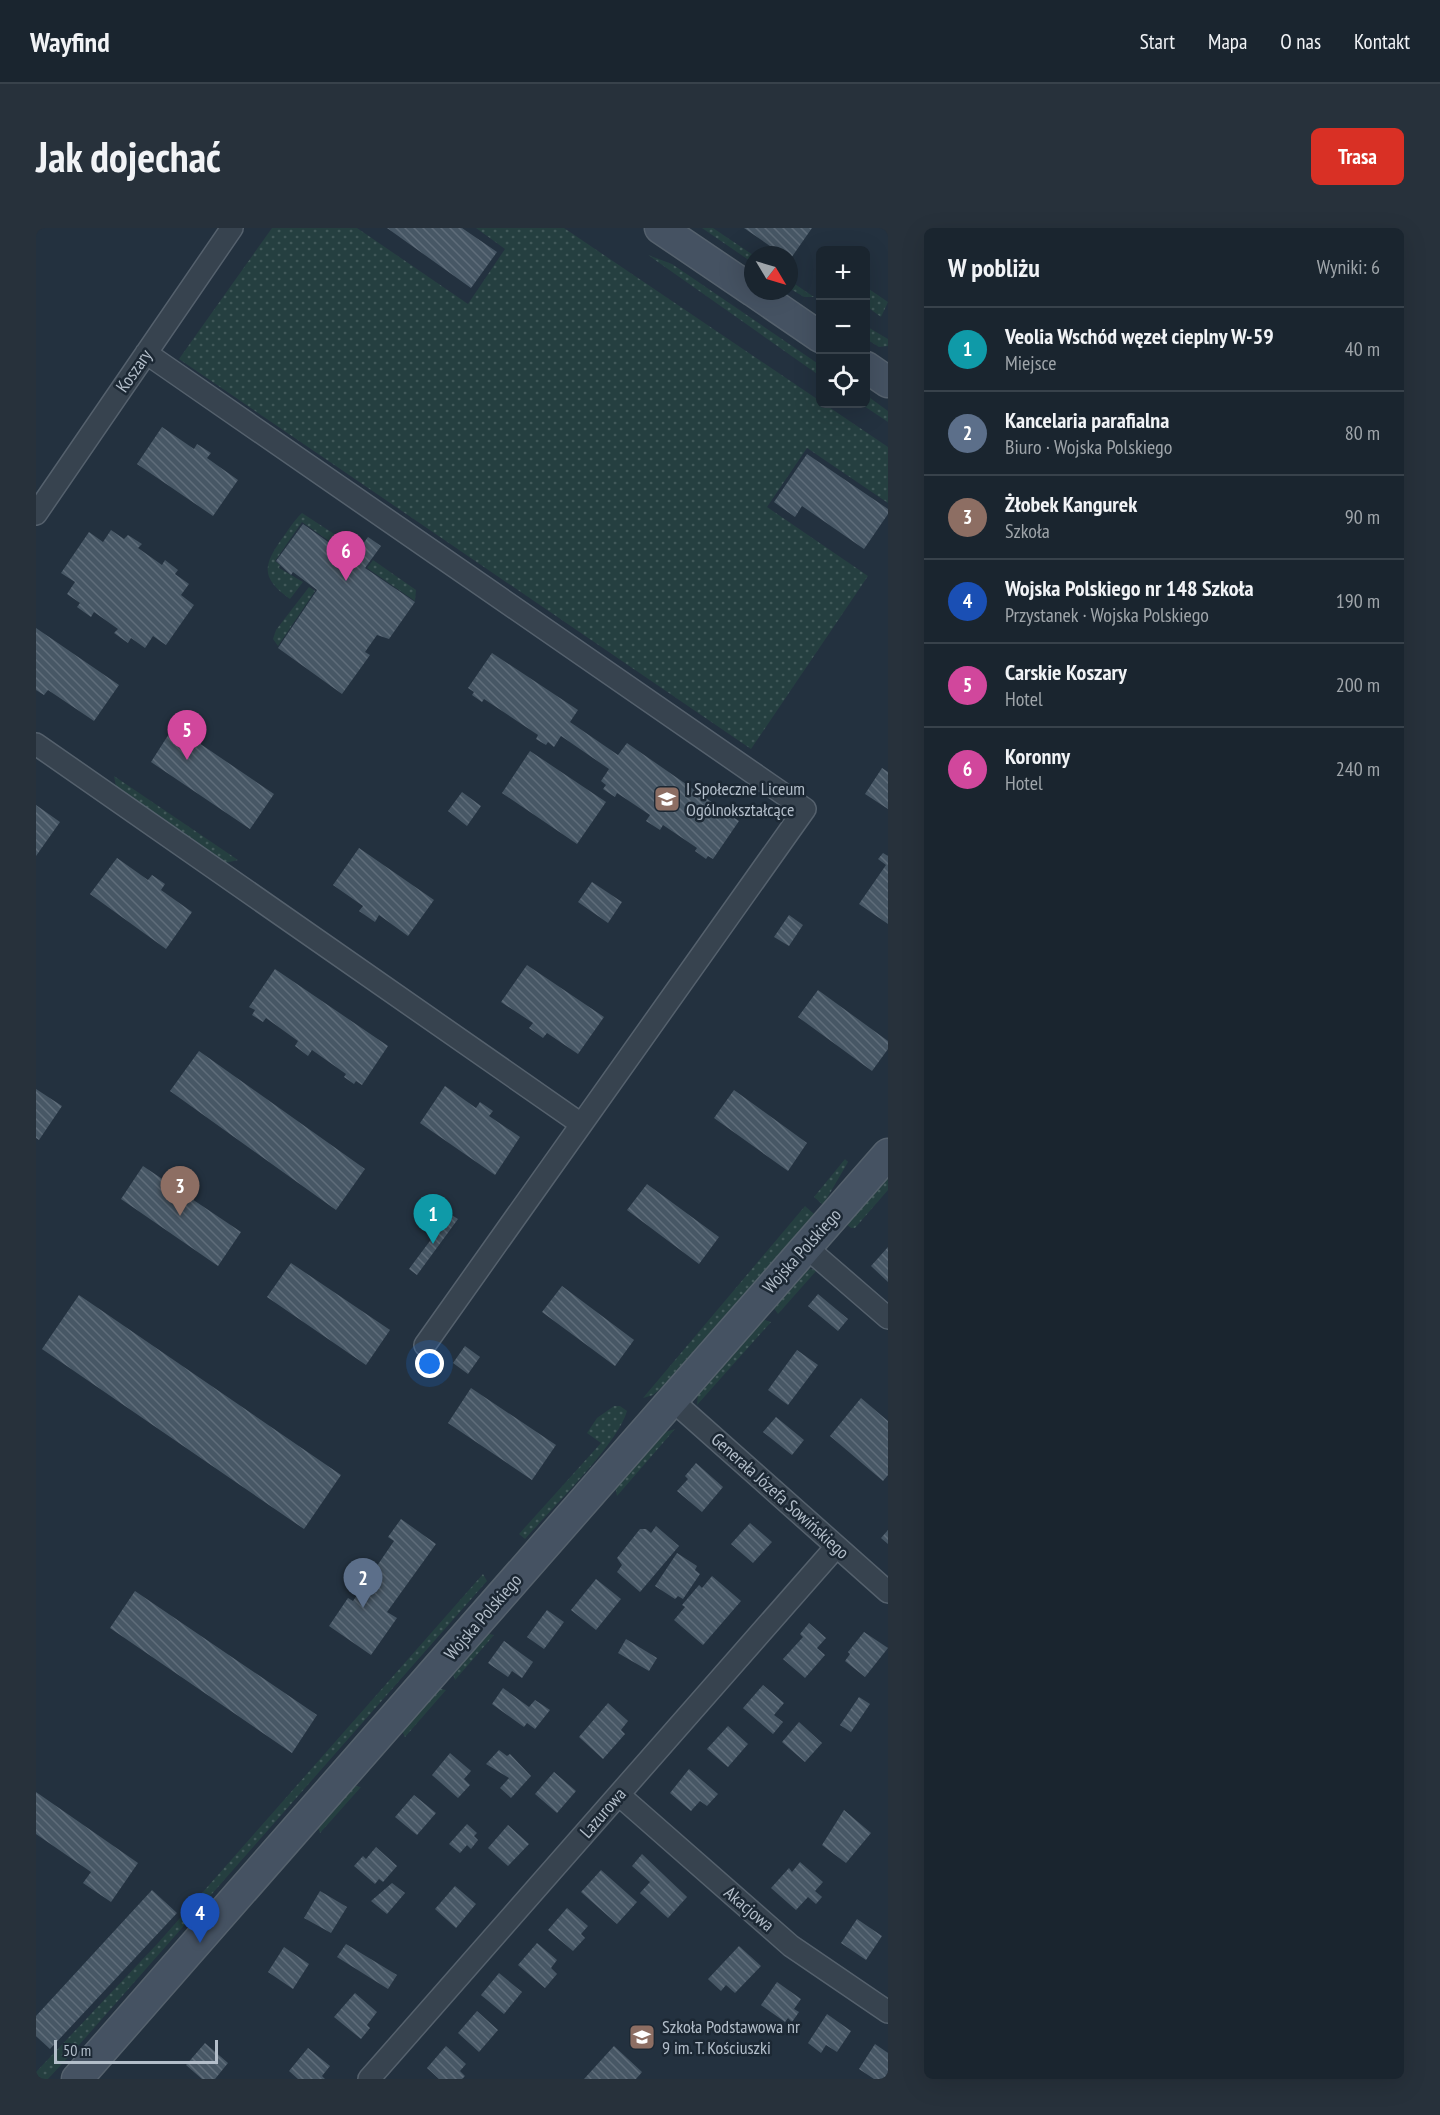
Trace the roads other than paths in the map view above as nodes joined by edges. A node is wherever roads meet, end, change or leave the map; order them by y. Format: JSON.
{"nodes":[{"id":1,"x":232,"y":228,"type":"edge"},
{"id":2,"x":660,"y":228,"type":"edge"},
{"id":3,"x":744,"y":285,"type":"edge"},
{"id":4,"x":766,"y":300,"type":"edge"},
{"id":5,"x":816,"y":334,"type":"edge"},
{"id":6,"x":146,"y":353,"type":"junction"},
{"id":7,"x":870,"y":370,"type":"edge"},
{"id":8,"x":888,"y":382,"type":"edge"},
{"id":9,"x":36,"y":514,"type":"edge"},
{"id":10,"x":36,"y":744,"type":"edge"},
{"id":11,"x":581,"y":1124,"type":"junction"},
{"id":12,"x":888,"y":1154,"type":"edge"},
{"id":13,"x":806,"y":1247,"type":"junction"},
{"id":14,"x":888,"y":1318,"type":"edge"},
{"id":15,"x":425,"y":1345,"type":"dead end"},
{"id":16,"x":672,"y":1400,"type":"junction"},
{"id":17,"x":836,"y":1547,"type":"junction"},
{"id":18,"x":888,"y":1592,"type":"edge"},
{"id":19,"x":619,"y":1795,"type":"junction"},
{"id":20,"x":888,"y":2012,"type":"edge"},
{"id":21,"x":76,"y":2079,"type":"edge"},
{"id":22,"x":369,"y":2079,"type":"edge"}],
"edges":[{"from":1,"to":6,"type":"street","name":"Koszary"},
{"from":2,"to":3,"type":"street"},
{"from":4,"to":5,"type":"street"},
{"from":6,"to":9,"type":"street","name":"Koszary"},
{"from":6,"to":11,"type":"street"},
{"from":7,"to":8,"type":"street"},
{"from":10,"to":11,"type":"street"},
{"from":11,"to":15,"type":"street"},
{"from":12,"to":13,"type":"street","name":"Wojska Polskiego"},
{"from":13,"to":14,"type":"street"},
{"from":13,"to":16,"type":"street","name":"Wojska Polskiego"},
{"from":16,"to":17,"type":"street","name":"Generała Józefa Sowińskiego"},
{"from":16,"to":21,"type":"street","name":"Wojska Polskiego"},
{"from":17,"to":18,"type":"street","name":"Generała Józefa Sowińskiego"},
{"from":17,"to":19,"type":"street","name":"Lazurowa"},
{"from":19,"to":20,"type":"street","name":"Akacjowa"},
{"from":19,"to":22,"type":"street","name":"Lazurowa"}]}
